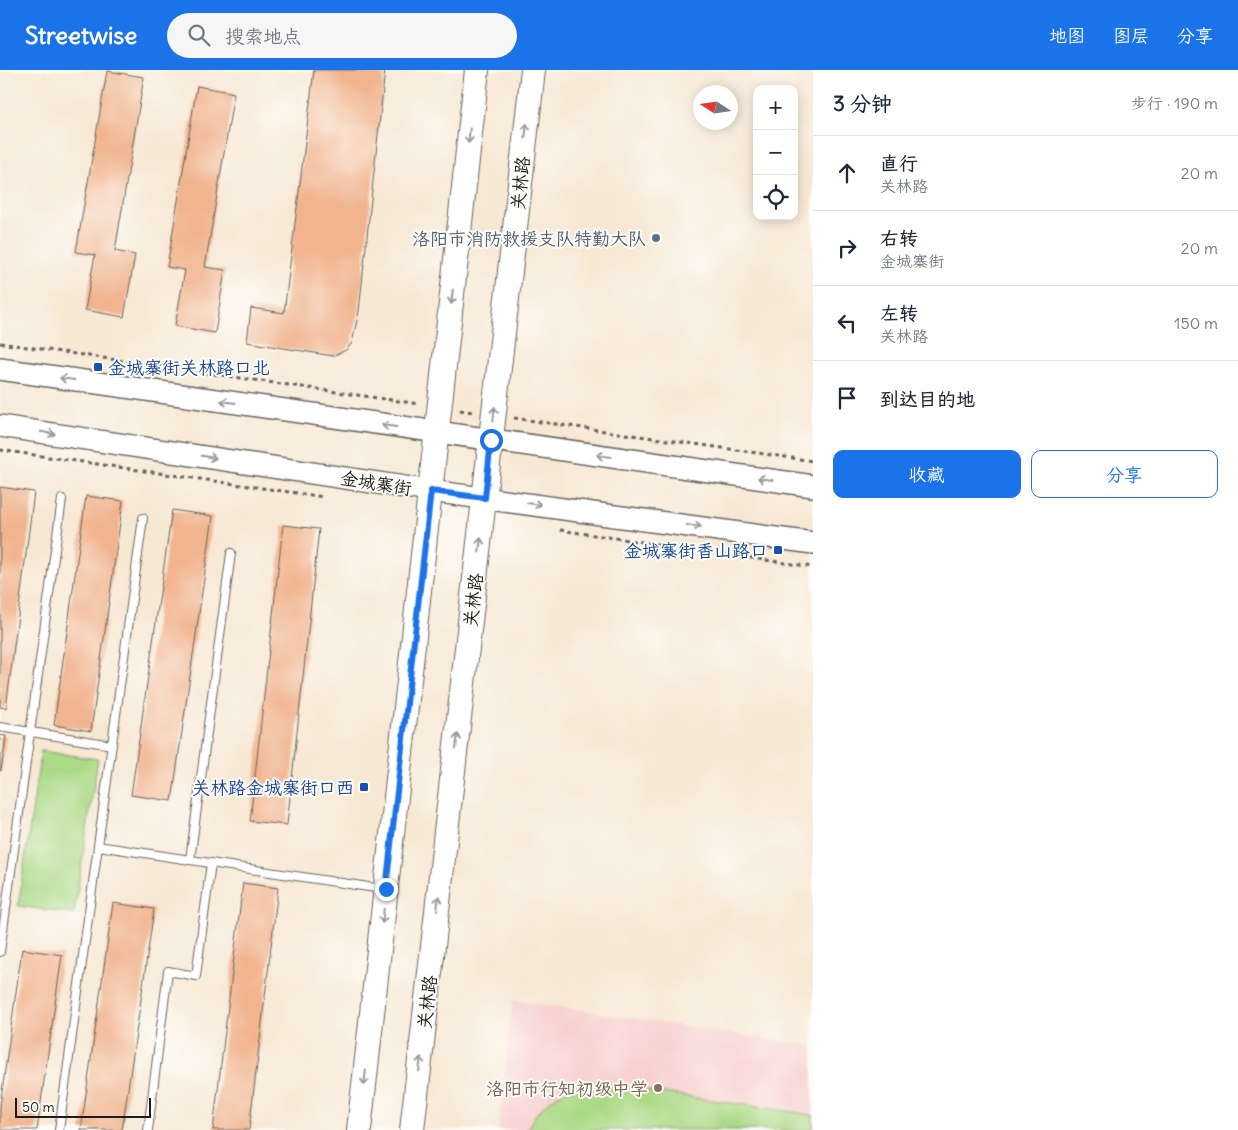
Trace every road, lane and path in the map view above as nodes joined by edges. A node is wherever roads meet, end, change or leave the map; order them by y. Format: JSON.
{"nodes":[{"id":1,"x":476,"y":70,"type":"edge"},
{"id":2,"x":533,"y":70,"type":"edge"},
{"id":3,"x":0,"y":343,"type":"edge"},
{"id":4,"x":0,"y":369,"type":"edge"},
{"id":5,"x":440,"y":407,"type":"junction"},
{"id":6,"x":494,"y":415,"type":"junction"},
{"id":7,"x":0,"y":426,"type":"edge"},
{"id":8,"x":437,"y":433,"type":"junction"},
{"id":9,"x":491,"y":440,"type":"junction"},
{"id":10,"x":813,"y":461,"type":"edge"},
{"id":11,"x":813,"y":486,"type":"edge"},
{"id":12,"x":431,"y":491,"type":"junction"},
{"id":13,"x":485,"y":498,"type":"junction"},
{"id":14,"x":62,"y":499,"type":"dead end"},
{"id":15,"x":143,"y":518,"type":"dead end"},
{"id":16,"x":813,"y":543,"type":"edge"},
{"id":17,"x":231,"y":553,"type":"dead end"},
{"id":18,"x":0,"y":727,"type":"edge"},
{"id":19,"x":30,"y":732,"type":"junction"},
{"id":20,"x":112,"y":745,"type":"junction"},
{"id":21,"x":98,"y":846,"type":"junction"},
{"id":22,"x":190,"y":860,"type":"junction"},
{"id":23,"x":212,"y":863,"type":"junction"},
{"id":24,"x":386,"y":889,"type":"junction"},
{"id":25,"x":0,"y":952,"type":"edge"},
{"id":26,"x":59,"y":1130,"type":"edge"},
{"id":27,"x":148,"y":1130,"type":"edge"},
{"id":28,"x":359,"y":1130,"type":"edge"},
{"id":29,"x":412,"y":1130,"type":"edge"}],
"edges":[{"from":1,"to":5,"type":"main road","one_way":true},
{"from":6,"to":2,"type":"main road","name":"关林路","one_way":true},
{"from":3,"to":5,"type":"path"},
{"from":8,"to":4,"type":"main road","one_way":true},
{"from":5,"to":6,"type":"path"},
{"from":5,"to":8,"type":"main road"},
{"from":6,"to":9,"type":"main road","name":"关林路"},
{"from":6,"to":10,"type":"path"},
{"from":7,"to":12,"type":"main road","name":"金城寨街","one_way":true},
{"from":8,"to":9,"type":"main road"},
{"from":8,"to":12,"type":"main road"},
{"from":11,"to":9,"type":"main road","one_way":true},
{"from":9,"to":13,"type":"main road","name":"关林路"},
{"from":12,"to":13,"type":"main road","name":"金城寨街"},
{"from":12,"to":24,"type":"main road"},
{"from":13,"to":16,"type":"main road","name":"金城寨街","one_way":true},
{"from":29,"to":13,"type":"main road","name":"关林路","one_way":true},
{"from":14,"to":19,"type":"lane"},
{"from":15,"to":20,"type":"lane"},
{"from":17,"to":22,"type":"lane"},
{"from":18,"to":19,"type":"lane"},
{"from":19,"to":20,"type":"lane"},
{"from":19,"to":25,"type":"lane"},
{"from":20,"to":21,"type":"lane"},
{"from":21,"to":22,"type":"lane"},
{"from":21,"to":26,"type":"lane"},
{"from":22,"to":23,"type":"lane"},
{"from":23,"to":24,"type":"lane"},
{"from":23,"to":27,"type":"lane"},
{"from":24,"to":28,"type":"main road","one_way":true}]}
